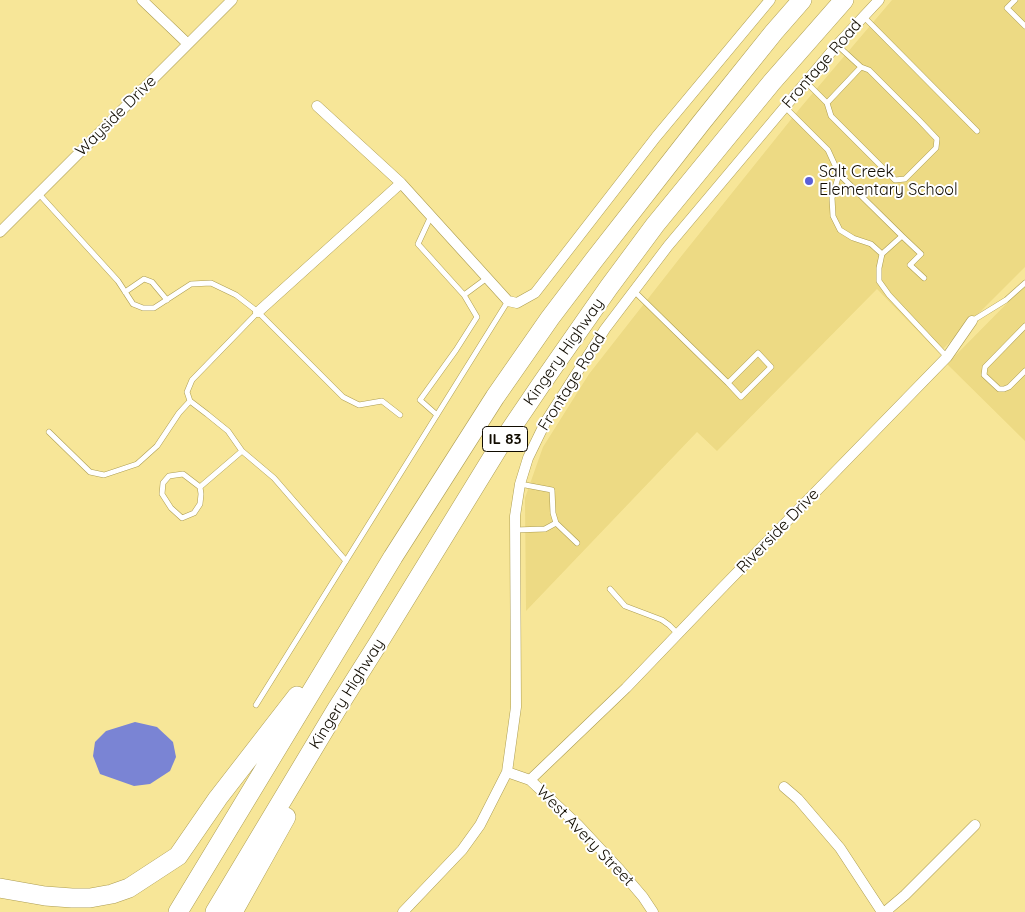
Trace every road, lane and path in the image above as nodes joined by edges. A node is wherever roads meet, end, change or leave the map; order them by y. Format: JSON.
{"nodes":[{"id":1,"x":142,"y":0,"type":"edge"},
{"id":2,"x":232,"y":0,"type":"edge"},
{"id":3,"x":770,"y":0,"type":"edge"},
{"id":4,"x":802,"y":0,"type":"edge"},
{"id":5,"x":844,"y":0,"type":"edge"},
{"id":6,"x":879,"y":0,"type":"edge"},
{"id":7,"x":1015,"y":0,"type":"edge"},
{"id":8,"x":863,"y":16,"type":"junction"},
{"id":9,"x":1025,"y":26,"type":"edge"},
{"id":10,"x":188,"y":44,"type":"junction"},
{"id":11,"x":837,"y":45,"type":"junction"},
{"id":12,"x":860,"y":66,"type":"junction"},
{"id":13,"x":805,"y":82,"type":"junction"},
{"id":14,"x":827,"y":103,"type":"junction"},
{"id":15,"x":317,"y":106,"type":"dead end"},
{"id":16,"x":785,"y":106,"type":"junction"},
{"id":17,"x":977,"y":131,"type":"dead end"},
{"id":18,"x":839,"y":174,"type":"junction"},
{"id":19,"x":401,"y":183,"type":"junction"},
{"id":20,"x":39,"y":194,"type":"junction"},
{"id":21,"x":431,"y":216,"type":"junction"},
{"id":22,"x":0,"y":232,"type":"edge"},
{"id":23,"x":902,"y":236,"type":"junction"},
{"id":24,"x":882,"y":254,"type":"junction"},
{"id":25,"x":487,"y":278,"type":"junction"},
{"id":26,"x":924,"y":278,"type":"dead end"},
{"id":27,"x":1025,"y":283,"type":"edge"},
{"id":28,"x":634,"y":291,"type":"junction"},
{"id":29,"x":125,"y":292,"type":"junction"},
{"id":30,"x":464,"y":295,"type":"junction"},
{"id":31,"x":167,"y":300,"type":"junction"},
{"id":32,"x":508,"y":301,"type":"junction"},
{"id":33,"x":258,"y":312,"type":"junction"},
{"id":34,"x":972,"y":321,"type":"joint"},
{"id":35,"x":1025,"y":326,"type":"edge"},
{"id":36,"x":947,"y":357,"type":"junction"},
{"id":37,"x":1025,"y":371,"type":"edge"},
{"id":38,"x":728,"y":382,"type":"junction"},
{"id":39,"x":190,"y":401,"type":"junction"},
{"id":40,"x":400,"y":415,"type":"dead end"},
{"id":41,"x":437,"y":415,"type":"junction"},
{"id":42,"x":49,"y":432,"type":"dead end"},
{"id":43,"x":242,"y":451,"type":"junction"},
{"id":44,"x":520,"y":484,"type":"junction"},
{"id":45,"x":200,"y":487,"type":"junction"},
{"id":46,"x":556,"y":523,"type":"junction"},
{"id":47,"x":515,"y":530,"type":"junction"},
{"id":48,"x":577,"y":543,"type":"dead end"},
{"id":49,"x":393,"y":557,"type":"junction"},
{"id":50,"x":346,"y":561,"type":"junction"},
{"id":51,"x":610,"y":589,"type":"dead end"},
{"id":52,"x":678,"y":634,"type":"junction"},
{"id":53,"x":256,"y":705,"type":"dead end"},
{"id":54,"x":338,"y":707,"type":"junction"},
{"id":55,"x":507,"y":772,"type":"junction"},
{"id":56,"x":530,"y":780,"type":"junction"},
{"id":57,"x":784,"y":787,"type":"dead end"},
{"id":58,"x":976,"y":825,"type":"dead end"},
{"id":59,"x":0,"y":888,"type":"edge"},
{"id":60,"x":178,"y":912,"type":"edge"},
{"id":61,"x":215,"y":912,"type":"edge"},
{"id":62,"x":233,"y":912,"type":"edge"},
{"id":63,"x":403,"y":912,"type":"edge"},
{"id":64,"x":653,"y":912,"type":"edge"},
{"id":65,"x":884,"y":912,"type":"edge"}],
"edges":[{"from":1,"to":10,"type":"street"},
{"from":2,"to":10,"type":"street","name":"Wayside Drive"},
{"from":3,"to":32,"type":"street"},
{"from":4,"to":49,"type":"highway","name":"Kingery Highway","number":"IL 83"},
{"from":5,"to":54,"type":"highway","name":"Kingery Highway","number":"IL 83"},
{"from":6,"to":8,"type":"street","name":"Frontage Road"},
{"from":7,"to":9,"type":"lane"},
{"from":8,"to":11,"type":"street","name":"Frontage Road"},
{"from":8,"to":17,"type":"lane"},
{"from":10,"to":20,"type":"street","name":"Wayside Drive"},
{"from":11,"to":12,"type":"lane"},
{"from":11,"to":13,"type":"street","name":"Frontage Road"},
{"from":12,"to":14,"type":"lane"},
{"from":12,"to":14,"type":"lane"},
{"from":13,"to":14,"type":"lane"},
{"from":13,"to":16,"type":"street","name":"Frontage Road"},
{"from":15,"to":19,"type":"street"},
{"from":16,"to":18,"type":"lane"},
{"from":16,"to":28,"type":"street","name":"Frontage Road"},
{"from":18,"to":23,"type":"lane"},
{"from":18,"to":24,"type":"lane"},
{"from":19,"to":21,"type":"street"},
{"from":19,"to":33,"type":"street"},
{"from":20,"to":22,"type":"street","name":"Wayside Drive"},
{"from":20,"to":29,"type":"lane"},
{"from":21,"to":25,"type":"street"},
{"from":21,"to":30,"type":"lane"},
{"from":23,"to":24,"type":"lane"},
{"from":23,"to":26,"type":"lane"},
{"from":24,"to":36,"type":"lane"},
{"from":25,"to":30,"type":"lane"},
{"from":25,"to":32,"type":"street"},
{"from":27,"to":34,"type":"lane","name":"Riverside Drive"},
{"from":28,"to":38,"type":"lane"},
{"from":28,"to":44,"type":"street","name":"Frontage Road"},
{"from":29,"to":31,"type":"lane"},
{"from":29,"to":31,"type":"lane"},
{"from":30,"to":41,"type":"lane"},
{"from":31,"to":33,"type":"lane"},
{"from":32,"to":41,"type":"lane"},
{"from":33,"to":39,"type":"lane"},
{"from":33,"to":40,"type":"lane"},
{"from":34,"to":36,"type":"street","name":"Riverside Drive"},
{"from":35,"to":37,"type":"lane"},
{"from":36,"to":52,"type":"street","name":"Riverside Drive"},
{"from":38,"to":38,"type":"lane"},
{"from":39,"to":42,"type":"lane"},
{"from":39,"to":43,"type":"lane"},
{"from":41,"to":50,"type":"lane"},
{"from":43,"to":45,"type":"lane"},
{"from":43,"to":50,"type":"lane"},
{"from":44,"to":46,"type":"lane"},
{"from":44,"to":47,"type":"street","name":"Frontage Road"},
{"from":45,"to":45,"type":"lane"},
{"from":46,"to":47,"type":"lane"},
{"from":46,"to":48,"type":"lane"},
{"from":47,"to":55,"type":"street","name":"Frontage Road"},
{"from":49,"to":59,"type":"highway"},
{"from":49,"to":60,"type":"highway","name":"Kingery Highway","number":"IL 83"},
{"from":50,"to":53,"type":"lane"},
{"from":51,"to":52,"type":"lane"},
{"from":52,"to":56,"type":"street","name":"Riverside Drive"},
{"from":54,"to":61,"type":"highway","name":"Kingery Highway","number":"IL 83"},
{"from":54,"to":62,"type":"highway"},
{"from":55,"to":56,"type":"street","name":"West Avery Street"},
{"from":55,"to":63,"type":"street","name":"Frontage Road"},
{"from":56,"to":64,"type":"street","name":"West Avery Street"},
{"from":57,"to":65,"type":"street"},
{"from":58,"to":65,"type":"street"}]}
